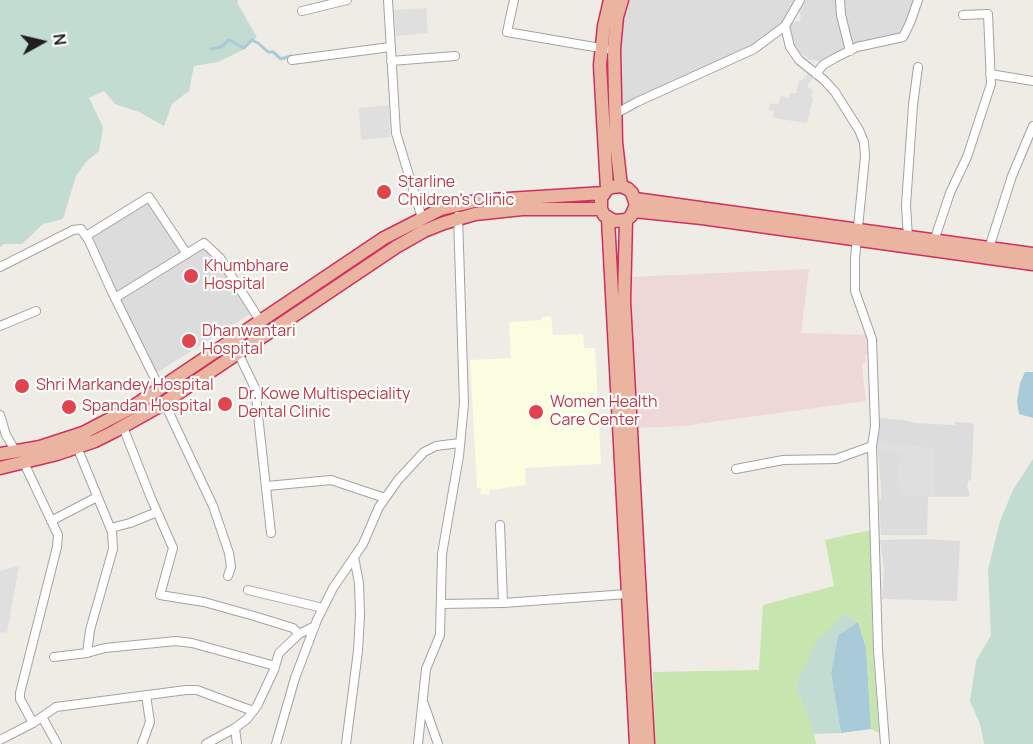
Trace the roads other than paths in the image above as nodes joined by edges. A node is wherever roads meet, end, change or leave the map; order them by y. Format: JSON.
{"nodes":[{"id":1,"x":347,"y":0,"type":"edge"},
{"id":2,"x":388,"y":0,"type":"edge"},
{"id":3,"x":514,"y":0,"type":"edge"},
{"id":4,"x":610,"y":0,"type":"edge"},
{"id":5,"x":622,"y":0,"type":"edge"},
{"id":6,"x":800,"y":0,"type":"edge"},
{"id":7,"x":840,"y":0,"type":"edge"},
{"id":8,"x":918,"y":0,"type":"edge"},
{"id":9,"x":302,"y":11,"type":"dead end"},
{"id":10,"x":963,"y":15,"type":"dead end"},
{"id":11,"x":785,"y":27,"type":"junction"},
{"id":12,"x":390,"y":46,"type":"junction"},
{"id":13,"x":608,"y":49,"type":"junction"},
{"id":14,"x":850,"y":51,"type":"junction"},
{"id":15,"x":455,"y":56,"type":"dead end"},
{"id":16,"x":292,"y":60,"type":"dead end"},
{"id":17,"x":391,"y":62,"type":"junction"},
{"id":18,"x":918,"y":67,"type":"dead end"},
{"id":19,"x":816,"y":74,"type":"junction"},
{"id":20,"x":990,"y":74,"type":"junction"},
{"id":21,"x":1033,"y":81,"type":"edge"},
{"id":22,"x":615,"y":114,"type":"junction"},
{"id":23,"x":1033,"y":126,"type":"edge"},
{"id":24,"x":621,"y":186,"type":"junction"},
{"id":25,"x":606,"y":191,"type":"junction"},
{"id":26,"x":456,"y":205,"type":"junction"},
{"id":27,"x":632,"y":210,"type":"junction"},
{"id":28,"x":605,"y":214,"type":"junction"},
{"id":29,"x":422,"y":218,"type":"junction"},
{"id":30,"x":458,"y":219,"type":"junction"},
{"id":31,"x":857,"y":235,"type":"junction"},
{"id":32,"x":86,"y":236,"type":"junction"},
{"id":33,"x":908,"y":238,"type":"junction"},
{"id":34,"x":932,"y":246,"type":"junction"},
{"id":35,"x":989,"y":248,"type":"junction"},
{"id":36,"x":187,"y":254,"type":"junction"},
{"id":37,"x":1033,"y":254,"type":"edge"},
{"id":38,"x":1033,"y":264,"type":"edge"},
{"id":39,"x":0,"y":267,"type":"edge"},
{"id":40,"x":115,"y":298,"type":"junction"},
{"id":41,"x":36,"y":311,"type":"dead end"},
{"id":42,"x":261,"y":322,"type":"junction"},
{"id":43,"x":0,"y":326,"type":"edge"},
{"id":44,"x":238,"y":353,"type":"junction"},
{"id":45,"x":160,"y":389,"type":"junction"},
{"id":46,"x":164,"y":402,"type":"junction"},
{"id":47,"x":0,"y":415,"type":"edge"},
{"id":48,"x":123,"y":426,"type":"junction"},
{"id":49,"x":460,"y":442,"type":"junction"},
{"id":50,"x":872,"y":446,"type":"junction"},
{"id":51,"x":77,"y":447,"type":"junction"},
{"id":52,"x":16,"y":452,"type":"junction"},
{"id":53,"x":0,"y":454,"type":"edge"},
{"id":54,"x":24,"y":463,"type":"junction"},
{"id":55,"x":0,"y":468,"type":"edge"},
{"id":56,"x":736,"y":470,"type":"dead end"},
{"id":57,"x":267,"y":486,"type":"junction"},
{"id":58,"x":97,"y":497,"type":"junction"},
{"id":59,"x":385,"y":498,"type":"junction"},
{"id":60,"x":157,"y":512,"type":"junction"},
{"id":61,"x":51,"y":521,"type":"junction"},
{"id":62,"x":500,"y":525,"type":"dead end"},
{"id":63,"x":111,"y":528,"type":"junction"},
{"id":64,"x":271,"y":533,"type":"dead end"},
{"id":65,"x":354,"y":557,"type":"junction"},
{"id":66,"x":228,"y":576,"type":"dead end"},
{"id":67,"x":248,"y":590,"type":"dead end"},
{"id":68,"x":627,"y":594,"type":"junction"},
{"id":69,"x":504,"y":603,"type":"junction"},
{"id":70,"x":441,"y":604,"type":"junction"},
{"id":71,"x":323,"y":608,"type":"junction"},
{"id":72,"x":315,"y":626,"type":"junction"},
{"id":73,"x":299,"y":634,"type":"junction"},
{"id":74,"x":87,"y":653,"type":"junction"},
{"id":75,"x":54,"y":657,"type":"dead end"},
{"id":76,"x":275,"y":666,"type":"junction"},
{"id":77,"x":146,"y":695,"type":"junction"},
{"id":78,"x":423,"y":699,"type":"junction"},
{"id":79,"x":253,"y":711,"type":"junction"},
{"id":80,"x":42,"y":717,"type":"junction"},
{"id":81,"x":33,"y":723,"type":"junction"},
{"id":82,"x":235,"y":728,"type":"junction"},
{"id":83,"x":0,"y":740,"type":"edge"},
{"id":84,"x":57,"y":744,"type":"edge"},
{"id":85,"x":142,"y":744,"type":"edge"},
{"id":86,"x":206,"y":744,"type":"edge"},
{"id":87,"x":237,"y":744,"type":"edge"},
{"id":88,"x":276,"y":744,"type":"edge"},
{"id":89,"x":346,"y":744,"type":"edge"},
{"id":90,"x":418,"y":744,"type":"edge"},
{"id":91,"x":438,"y":744,"type":"edge"},
{"id":92,"x":636,"y":744,"type":"edge"},
{"id":93,"x":648,"y":744,"type":"edge"},
{"id":94,"x":885,"y":744,"type":"edge"}],
"edges":[{"from":1,"to":9,"type":"street"},
{"from":2,"to":12,"type":"street"},
{"from":3,"to":13,"type":"street"},
{"from":4,"to":13,"type":"highway"},
{"from":5,"to":13,"type":"highway"},
{"from":6,"to":11,"type":"street"},
{"from":7,"to":14,"type":"street"},
{"from":8,"to":14,"type":"street"},
{"from":10,"to":20,"type":"street"},
{"from":11,"to":19,"type":"street"},
{"from":11,"to":22,"type":"street"},
{"from":12,"to":16,"type":"street"},
{"from":12,"to":17,"type":"street"},
{"from":13,"to":22,"type":"highway"},
{"from":13,"to":25,"type":"highway"},
{"from":14,"to":19,"type":"street"},
{"from":15,"to":17,"type":"street"},
{"from":17,"to":29,"type":"street"},
{"from":18,"to":33,"type":"street"},
{"from":19,"to":31,"type":"street"},
{"from":20,"to":21,"type":"street"},
{"from":20,"to":34,"type":"street"},
{"from":22,"to":24,"type":"highway"},
{"from":23,"to":35,"type":"street"},
{"from":24,"to":25,"type":"highway"},
{"from":24,"to":27,"type":"highway"},
{"from":25,"to":26,"type":"highway"},
{"from":25,"to":28,"type":"highway"},
{"from":26,"to":29,"type":"highway"},
{"from":26,"to":30,"type":"street"},
{"from":27,"to":28,"type":"highway"},
{"from":27,"to":31,"type":"highway"},
{"from":27,"to":93,"type":"highway"},
{"from":28,"to":30,"type":"highway"},
{"from":28,"to":68,"type":"highway"},
{"from":29,"to":42,"type":"highway"},
{"from":30,"to":44,"type":"highway"},
{"from":30,"to":49,"type":"street"},
{"from":31,"to":33,"type":"highway"},
{"from":31,"to":34,"type":"highway"},
{"from":31,"to":50,"type":"street"},
{"from":32,"to":36,"type":"street"},
{"from":32,"to":39,"type":"street"},
{"from":32,"to":40,"type":"street"},
{"from":33,"to":34,"type":"highway"},
{"from":34,"to":35,"type":"highway"},
{"from":34,"to":38,"type":"highway"},
{"from":35,"to":37,"type":"highway"},
{"from":36,"to":40,"type":"street"},
{"from":36,"to":42,"type":"street"},
{"from":40,"to":45,"type":"street"},
{"from":41,"to":43,"type":"street"},
{"from":42,"to":45,"type":"highway"},
{"from":44,"to":46,"type":"highway"},
{"from":44,"to":57,"type":"street"},
{"from":45,"to":52,"type":"highway"},
{"from":46,"to":48,"type":"highway"},
{"from":46,"to":66,"type":"street"},
{"from":47,"to":52,"type":"street"},
{"from":48,"to":51,"type":"highway"},
{"from":48,"to":60,"type":"street"},
{"from":49,"to":59,"type":"street"},
{"from":49,"to":70,"type":"street"},
{"from":50,"to":56,"type":"street"},
{"from":50,"to":94,"type":"street"},
{"from":51,"to":54,"type":"highway"},
{"from":51,"to":58,"type":"street"},
{"from":52,"to":53,"type":"highway"},
{"from":54,"to":55,"type":"highway"},
{"from":54,"to":61,"type":"street"},
{"from":57,"to":59,"type":"street"},
{"from":57,"to":64,"type":"street"},
{"from":58,"to":61,"type":"street"},
{"from":58,"to":63,"type":"street"},
{"from":59,"to":65,"type":"street"},
{"from":60,"to":63,"type":"street"},
{"from":60,"to":73,"type":"street"},
{"from":61,"to":81,"type":"street"},
{"from":62,"to":69,"type":"street"},
{"from":63,"to":74,"type":"street"},
{"from":65,"to":71,"type":"street"},
{"from":65,"to":89,"type":"street"},
{"from":67,"to":71,"type":"street"},
{"from":68,"to":69,"type":"street"},
{"from":68,"to":92,"type":"highway"},
{"from":69,"to":70,"type":"street"},
{"from":70,"to":78,"type":"street"},
{"from":71,"to":72,"type":"street"},
{"from":72,"to":73,"type":"street"},
{"from":72,"to":88,"type":"street"},
{"from":73,"to":76,"type":"street"},
{"from":74,"to":75,"type":"street"},
{"from":74,"to":76,"type":"street"},
{"from":76,"to":79,"type":"street"},
{"from":77,"to":79,"type":"street"},
{"from":77,"to":80,"type":"street"},
{"from":77,"to":85,"type":"street"},
{"from":78,"to":90,"type":"street"},
{"from":78,"to":91,"type":"street"},
{"from":79,"to":82,"type":"street"},
{"from":80,"to":81,"type":"street"},
{"from":80,"to":84,"type":"street"},
{"from":81,"to":83,"type":"street"},
{"from":82,"to":86,"type":"street"},
{"from":82,"to":87,"type":"street"}]}
